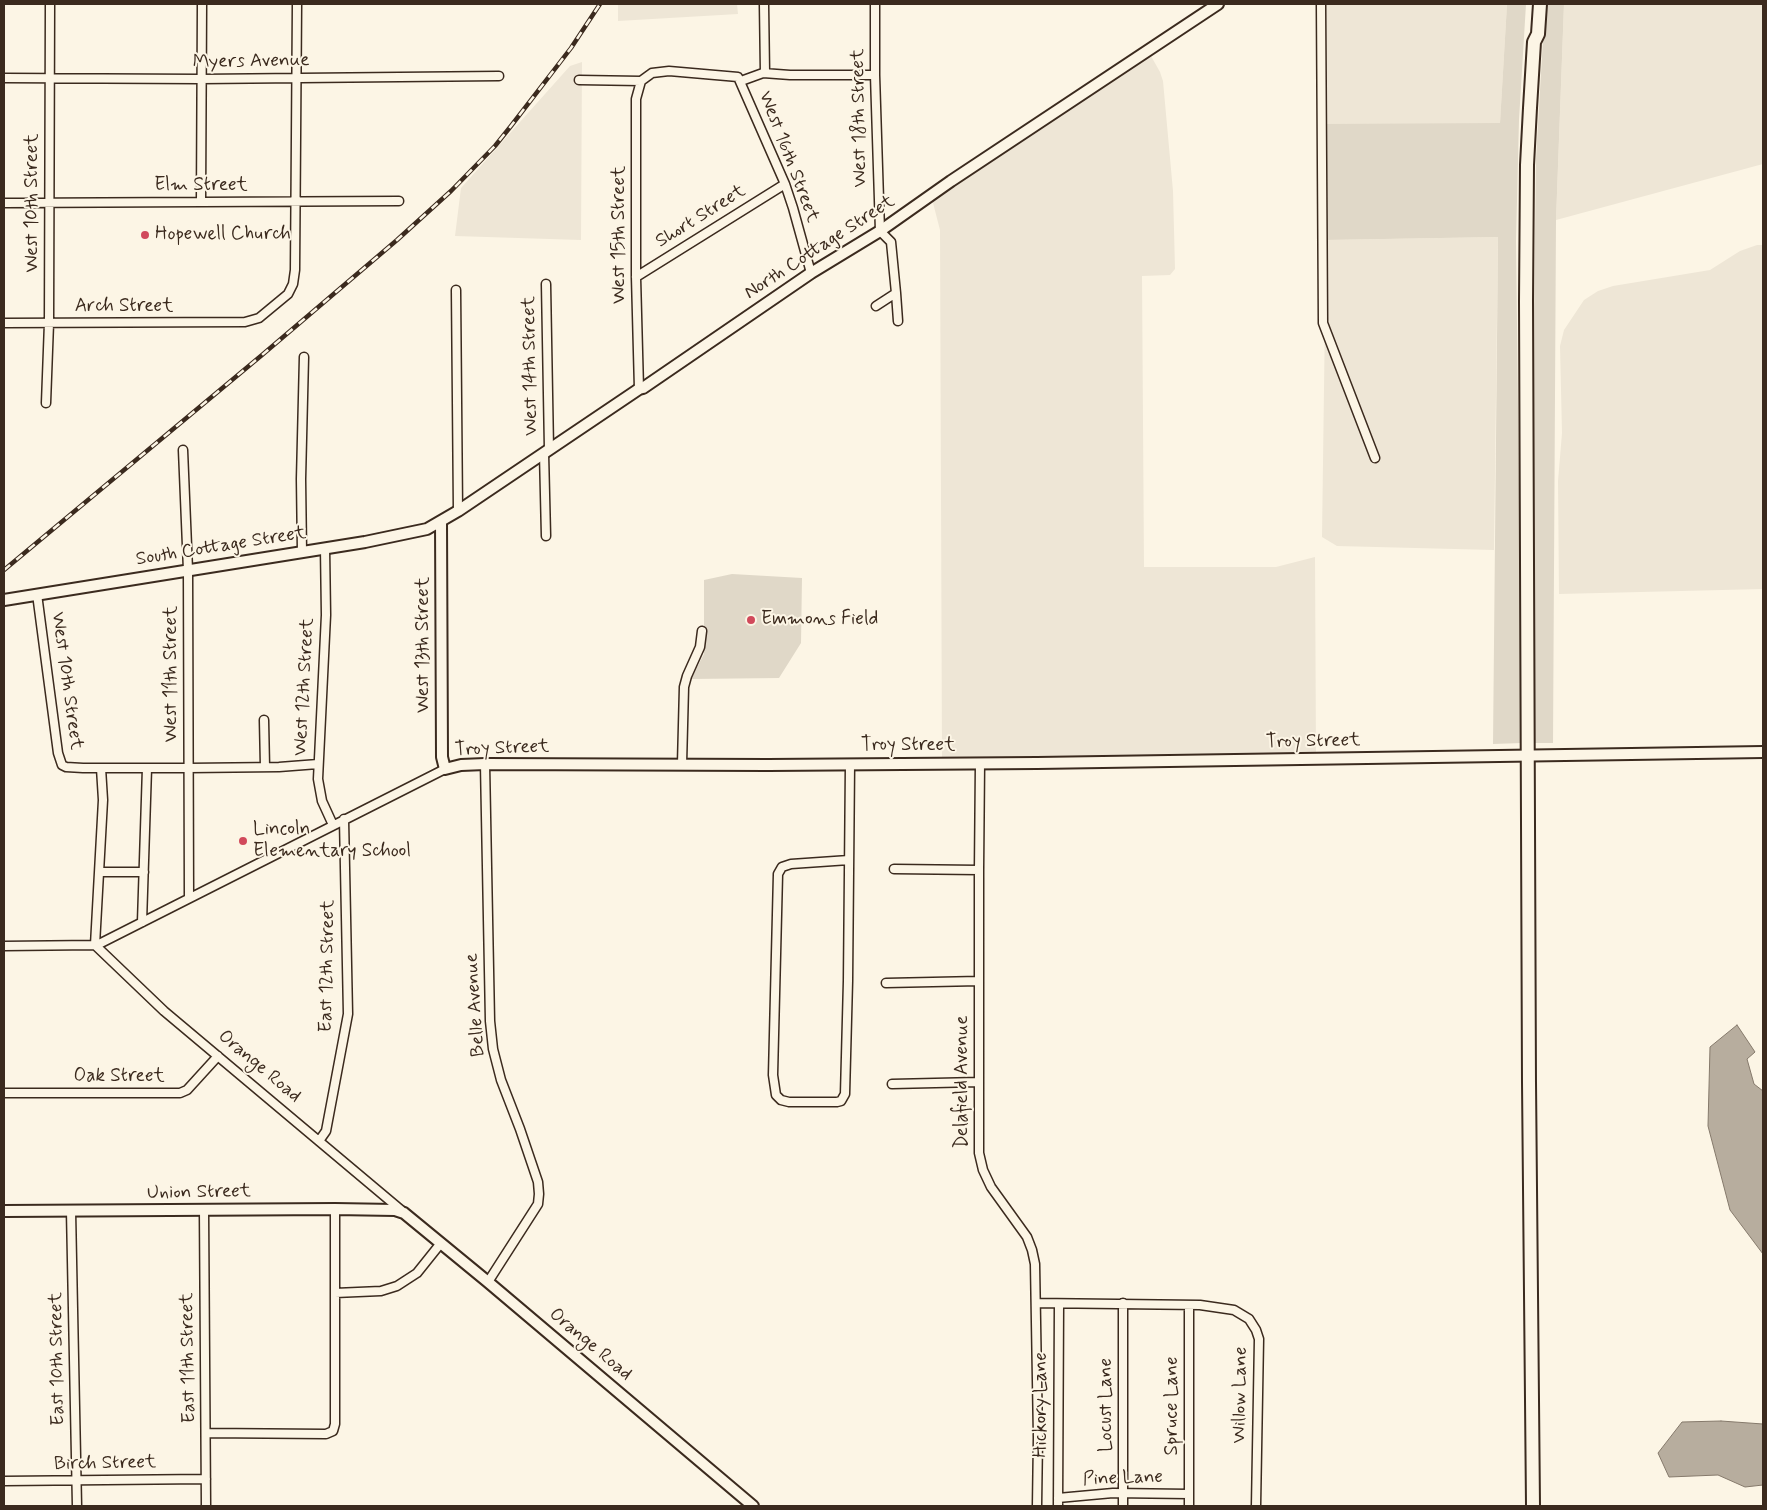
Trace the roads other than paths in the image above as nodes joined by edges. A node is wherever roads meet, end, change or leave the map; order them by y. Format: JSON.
{"nodes":[{"id":1,"x":50,"y":4,"type":"edge"},
{"id":2,"x":202,"y":4,"type":"edge"},
{"id":3,"x":297,"y":4,"type":"edge"},
{"id":4,"x":764,"y":4,"type":"edge"},
{"id":5,"x":875,"y":4,"type":"edge"},
{"id":6,"x":1218,"y":4,"type":"edge"},
{"id":7,"x":1321,"y":4,"type":"edge"},
{"id":8,"x":1532,"y":4,"type":"edge"},
{"id":9,"x":1540,"y":4,"type":"edge"},
{"id":10,"x":1534,"y":42,"type":"junction"},
{"id":11,"x":766,"y":73,"type":"junction"},
{"id":12,"x":875,"y":75,"type":"junction"},
{"id":13,"x":499,"y":76,"type":"dead end"},
{"id":14,"x":296,"y":77,"type":"junction"},
{"id":15,"x":4,"y":78,"type":"edge"},
{"id":16,"x":50,"y":78,"type":"junction"},
{"id":17,"x":201,"y":79,"type":"junction"},
{"id":18,"x":579,"y":80,"type":"dead end"},
{"id":19,"x":641,"y":81,"type":"junction"},
{"id":20,"x":741,"y":81,"type":"junction"},
{"id":21,"x":785,"y":184,"type":"junction"},
{"id":22,"x":399,"y":201,"type":"dead end"},
{"id":23,"x":201,"y":202,"type":"junction"},
{"id":24,"x":295,"y":202,"type":"junction"},
{"id":25,"x":4,"y":203,"type":"edge"},
{"id":26,"x":49,"y":203,"type":"junction"},
{"id":27,"x":880,"y":231,"type":"junction"},
{"id":28,"x":811,"y":274,"type":"junction"},
{"id":29,"x":636,"y":277,"type":"junction"},
{"id":30,"x":546,"y":284,"type":"dead end"},
{"id":31,"x":456,"y":290,"type":"dead end"},
{"id":32,"x":896,"y":293,"type":"junction"},
{"id":33,"x":876,"y":306,"type":"dead end"},
{"id":34,"x":898,"y":321,"type":"dead end"},
{"id":35,"x":4,"y":323,"type":"edge"},
{"id":36,"x":49,"y":323,"type":"junction"},
{"id":37,"x":304,"y":356,"type":"dead end"},
{"id":38,"x":639,"y":389,"type":"junction"},
{"id":39,"x":46,"y":403,"type":"dead end"},
{"id":40,"x":183,"y":450,"type":"dead end"},
{"id":41,"x":546,"y":451,"type":"junction"},
{"id":42,"x":1375,"y":458,"type":"dead end"},
{"id":43,"x":458,"y":511,"type":"junction"},
{"id":44,"x":441,"y":521,"type":"junction"},
{"id":45,"x":546,"y":536,"type":"dead end"},
{"id":46,"x":324,"y":548,"type":"junction"},
{"id":47,"x":302,"y":552,"type":"junction"},
{"id":48,"x":188,"y":570,"type":"junction"},
{"id":49,"x":37,"y":594,"type":"junction"},
{"id":50,"x":4,"y":600,"type":"edge"},
{"id":51,"x":702,"y":631,"type":"dead end"},
{"id":52,"x":264,"y":720,"type":"dead end"},
{"id":53,"x":1763,"y":752,"type":"edge"},
{"id":54,"x":1527,"y":755,"type":"junction"},
{"id":55,"x":980,"y":763,"type":"junction"},
{"id":56,"x":318,"y":764,"type":"junction"},
{"id":57,"x":486,"y":764,"type":"junction"},
{"id":58,"x":682,"y":764,"type":"junction"},
{"id":59,"x":850,"y":764,"type":"junction"},
{"id":60,"x":265,"y":767,"type":"junction"},
{"id":61,"x":102,"y":768,"type":"junction"},
{"id":62,"x":147,"y":768,"type":"junction"},
{"id":63,"x":189,"y":768,"type":"junction"},
{"id":64,"x":445,"y":769,"type":"junction"},
{"id":65,"x":344,"y":819,"type":"junction"},
{"id":66,"x":333,"y":824,"type":"junction"},
{"id":67,"x":849,"y":860,"type":"junction"},
{"id":68,"x":894,"y":868,"type":"dead end"},
{"id":69,"x":979,"y":870,"type":"junction"},
{"id":70,"x":98,"y":872,"type":"junction"},
{"id":71,"x":144,"y":872,"type":"junction"},
{"id":72,"x":189,"y":898,"type":"junction"},
{"id":73,"x":142,"y":922,"type":"junction"},
{"id":74,"x":95,"y":945,"type":"junction"},
{"id":75,"x":4,"y":946,"type":"edge"},
{"id":76,"x":979,"y":981,"type":"junction"},
{"id":77,"x":886,"y":983,"type":"dead end"},
{"id":78,"x":218,"y":1056,"type":"junction"},
{"id":79,"x":978,"y":1082,"type":"junction"},
{"id":80,"x":892,"y":1084,"type":"dead end"},
{"id":81,"x":4,"y":1093,"type":"edge"},
{"id":82,"x":320,"y":1141,"type":"junction"},
{"id":83,"x":335,"y":1209,"type":"junction"},
{"id":84,"x":204,"y":1210,"type":"junction"},
{"id":85,"x":4,"y":1211,"type":"edge"},
{"id":86,"x":71,"y":1211,"type":"junction"},
{"id":87,"x":399,"y":1211,"type":"junction"},
{"id":88,"x":442,"y":1243,"type":"junction"},
{"id":89,"x":488,"y":1282,"type":"junction"},
{"id":90,"x":334,"y":1292,"type":"junction"},
{"id":91,"x":1036,"y":1303,"type":"junction"},
{"id":92,"x":1123,"y":1303,"type":"junction"},
{"id":93,"x":1059,"y":1304,"type":"junction"},
{"id":94,"x":1189,"y":1305,"type":"junction"},
{"id":95,"x":206,"y":1433,"type":"junction"},
{"id":96,"x":206,"y":1479,"type":"junction"},
{"id":97,"x":4,"y":1481,"type":"edge"},
{"id":98,"x":77,"y":1481,"type":"junction"},
{"id":99,"x":1123,"y":1493,"type":"junction"},
{"id":100,"x":1189,"y":1494,"type":"junction"},
{"id":101,"x":1058,"y":1502,"type":"edge"},
{"id":102,"x":77,"y":1506,"type":"edge"},
{"id":103,"x":206,"y":1506,"type":"edge"},
{"id":104,"x":753,"y":1506,"type":"edge"},
{"id":105,"x":1037,"y":1506,"type":"edge"},
{"id":106,"x":1124,"y":1506,"type":"edge"},
{"id":107,"x":1189,"y":1506,"type":"edge"},
{"id":108,"x":1256,"y":1506,"type":"edge"},
{"id":109,"x":1534,"y":1506,"type":"edge"}],
"edges":[{"from":1,"to":16,"type":"street","name":"West 10th Street"},
{"from":2,"to":17,"type":"street"},
{"from":3,"to":14,"type":"street"},
{"from":4,"to":11,"type":"street"},
{"from":5,"to":12,"type":"street","name":"West 18th Street"},
{"from":6,"to":27,"type":"main road","name":"North Cottage Street"},
{"from":7,"to":42,"type":"street"},
{"from":8,"to":10,"type":"highway"},
{"from":9,"to":10,"type":"highway"},
{"from":10,"to":54,"type":"highway"},
{"from":11,"to":12,"type":"street"},
{"from":11,"to":20,"type":"street"},
{"from":12,"to":27,"type":"street","name":"West 18th Street"},
{"from":13,"to":14,"type":"street","name":"Myers Avenue"},
{"from":14,"to":17,"type":"street","name":"Myers Avenue"},
{"from":14,"to":24,"type":"street"},
{"from":15,"to":16,"type":"street","name":"Myers Avenue"},
{"from":16,"to":17,"type":"street","name":"Myers Avenue"},
{"from":16,"to":26,"type":"street","name":"West 10th Street"},
{"from":17,"to":23,"type":"street"},
{"from":18,"to":19,"type":"street"},
{"from":19,"to":20,"type":"street"},
{"from":19,"to":29,"type":"street","name":"West 15th Street"},
{"from":20,"to":21,"type":"street","name":"West 16th Street"},
{"from":21,"to":28,"type":"street","name":"West 16th Street"},
{"from":21,"to":29,"type":"street","name":"Short Street"},
{"from":22,"to":24,"type":"street","name":"Elm Street"},
{"from":23,"to":24,"type":"street","name":"Elm Street"},
{"from":23,"to":26,"type":"street","name":"Elm Street"},
{"from":24,"to":36,"type":"street","name":"Arch Street"},
{"from":25,"to":26,"type":"street","name":"Elm Street"},
{"from":26,"to":36,"type":"street","name":"West 10th Street"},
{"from":27,"to":28,"type":"main road","name":"North Cottage Street"},
{"from":27,"to":32,"type":"street"},
{"from":28,"to":38,"type":"main road","name":"North Cottage Street"},
{"from":29,"to":38,"type":"street","name":"West 15th Street"},
{"from":30,"to":41,"type":"street","name":"West 14th Street"},
{"from":31,"to":43,"type":"street"},
{"from":32,"to":33,"type":"street"},
{"from":32,"to":34,"type":"street"},
{"from":35,"to":36,"type":"street","name":"Arch Street"},
{"from":36,"to":39,"type":"street","name":"West 10th Street"},
{"from":37,"to":47,"type":"street"},
{"from":38,"to":41,"type":"main road","name":"North Cottage Street"},
{"from":40,"to":48,"type":"street","name":"West 11th Street"},
{"from":41,"to":43,"type":"main road","name":"North Cottage Street"},
{"from":41,"to":45,"type":"street","name":"West 14th Street"},
{"from":43,"to":44,"type":"main road","name":"North Cottage Street"},
{"from":44,"to":46,"type":"main road","name":"South Cottage Street"},
{"from":44,"to":64,"type":"main road","name":"West 13th Street"},
{"from":46,"to":47,"type":"main road","name":"South Cottage Street"},
{"from":46,"to":56,"type":"street","name":"West 12th Street"},
{"from":47,"to":48,"type":"main road","name":"South Cottage Street"},
{"from":48,"to":49,"type":"main road","name":"South Cottage Street"},
{"from":48,"to":63,"type":"street","name":"West 11th Street"},
{"from":49,"to":50,"type":"main road","name":"South Cottage Street"},
{"from":49,"to":61,"type":"street","name":"West 10th Street"},
{"from":51,"to":58,"type":"street"},
{"from":52,"to":60,"type":"street"},
{"from":53,"to":54,"type":"main road","name":"Troy Street"},
{"from":54,"to":55,"type":"main road","name":"Troy Street"},
{"from":54,"to":109,"type":"highway"},
{"from":55,"to":59,"type":"main road","name":"Troy Street"},
{"from":55,"to":69,"type":"street","name":"Delafield Avenue"},
{"from":56,"to":60,"type":"street"},
{"from":56,"to":66,"type":"street","name":"West 12th Street"},
{"from":57,"to":58,"type":"main road","name":"Troy Street"},
{"from":57,"to":64,"type":"main road","name":"Troy Street"},
{"from":57,"to":89,"type":"street","name":"Belle Avenue"},
{"from":58,"to":59,"type":"main road","name":"Troy Street"},
{"from":59,"to":67,"type":"street"},
{"from":60,"to":63,"type":"street"},
{"from":61,"to":62,"type":"street"},
{"from":61,"to":70,"type":"street","name":"West 10th Street"},
{"from":62,"to":63,"type":"street"},
{"from":62,"to":71,"type":"street"},
{"from":63,"to":72,"type":"street","name":"West 11th Street"},
{"from":64,"to":65,"type":"street","name":"Troy Street"},
{"from":65,"to":66,"type":"street","name":"Troy Street"},
{"from":65,"to":82,"type":"street","name":"East 12th Street"},
{"from":66,"to":72,"type":"street","name":"Troy Street"},
{"from":67,"to":67,"type":"street"},
{"from":68,"to":69,"type":"street"},
{"from":69,"to":76,"type":"street","name":"Delafield Avenue"},
{"from":70,"to":71,"type":"street"},
{"from":70,"to":74,"type":"street","name":"West 10th Street"},
{"from":71,"to":73,"type":"street"},
{"from":72,"to":73,"type":"street","name":"Troy Street"},
{"from":73,"to":74,"type":"street","name":"Troy Street"},
{"from":74,"to":75,"type":"street"},
{"from":74,"to":78,"type":"street","name":"Orange Road"},
{"from":76,"to":77,"type":"street"},
{"from":76,"to":79,"type":"street","name":"Delafield Avenue"},
{"from":78,"to":81,"type":"street","name":"Oak Street"},
{"from":78,"to":82,"type":"street","name":"Orange Road"},
{"from":79,"to":80,"type":"street"},
{"from":79,"to":91,"type":"street","name":"Delafield Avenue"},
{"from":82,"to":87,"type":"street","name":"Orange Road"},
{"from":83,"to":84,"type":"main road","name":"Union Street"},
{"from":83,"to":87,"type":"main road","name":"Union Street"},
{"from":83,"to":90,"type":"street"},
{"from":84,"to":86,"type":"main road","name":"Union Street"},
{"from":84,"to":95,"type":"street","name":"East 11th Street"},
{"from":85,"to":86,"type":"main road","name":"Union Street"},
{"from":86,"to":98,"type":"street","name":"East 10th Street"},
{"from":87,"to":88,"type":"main road","name":"Orange Road"},
{"from":88,"to":89,"type":"main road","name":"Orange Road"},
{"from":88,"to":90,"type":"street"},
{"from":89,"to":104,"type":"main road","name":"Orange Road"},
{"from":90,"to":95,"type":"street"},
{"from":91,"to":93,"type":"street","name":"Willow Lane"},
{"from":91,"to":105,"type":"street","name":"Delafield Avenue"},
{"from":92,"to":93,"type":"street","name":"Willow Lane"},
{"from":92,"to":94,"type":"street","name":"Willow Lane"},
{"from":92,"to":99,"type":"street","name":"Locust Lane"},
{"from":93,"to":101,"type":"street","name":"Hickory Lane"},
{"from":94,"to":100,"type":"street","name":"Spruce Lane"},
{"from":94,"to":108,"type":"street","name":"Willow Lane"},
{"from":95,"to":96,"type":"street","name":"East 11th Street"},
{"from":96,"to":98,"type":"street","name":"Birch Street"},
{"from":96,"to":103,"type":"street","name":"East 11th Street"},
{"from":97,"to":98,"type":"street","name":"Birch Street"},
{"from":98,"to":102,"type":"street","name":"East 10th Street"},
{"from":99,"to":100,"type":"street","name":"Pine Lane"},
{"from":99,"to":101,"type":"street","name":"Pine Lane"},
{"from":99,"to":106,"type":"street","name":"Locust Lane"},
{"from":100,"to":107,"type":"street","name":"Spruce Lane"}]}
